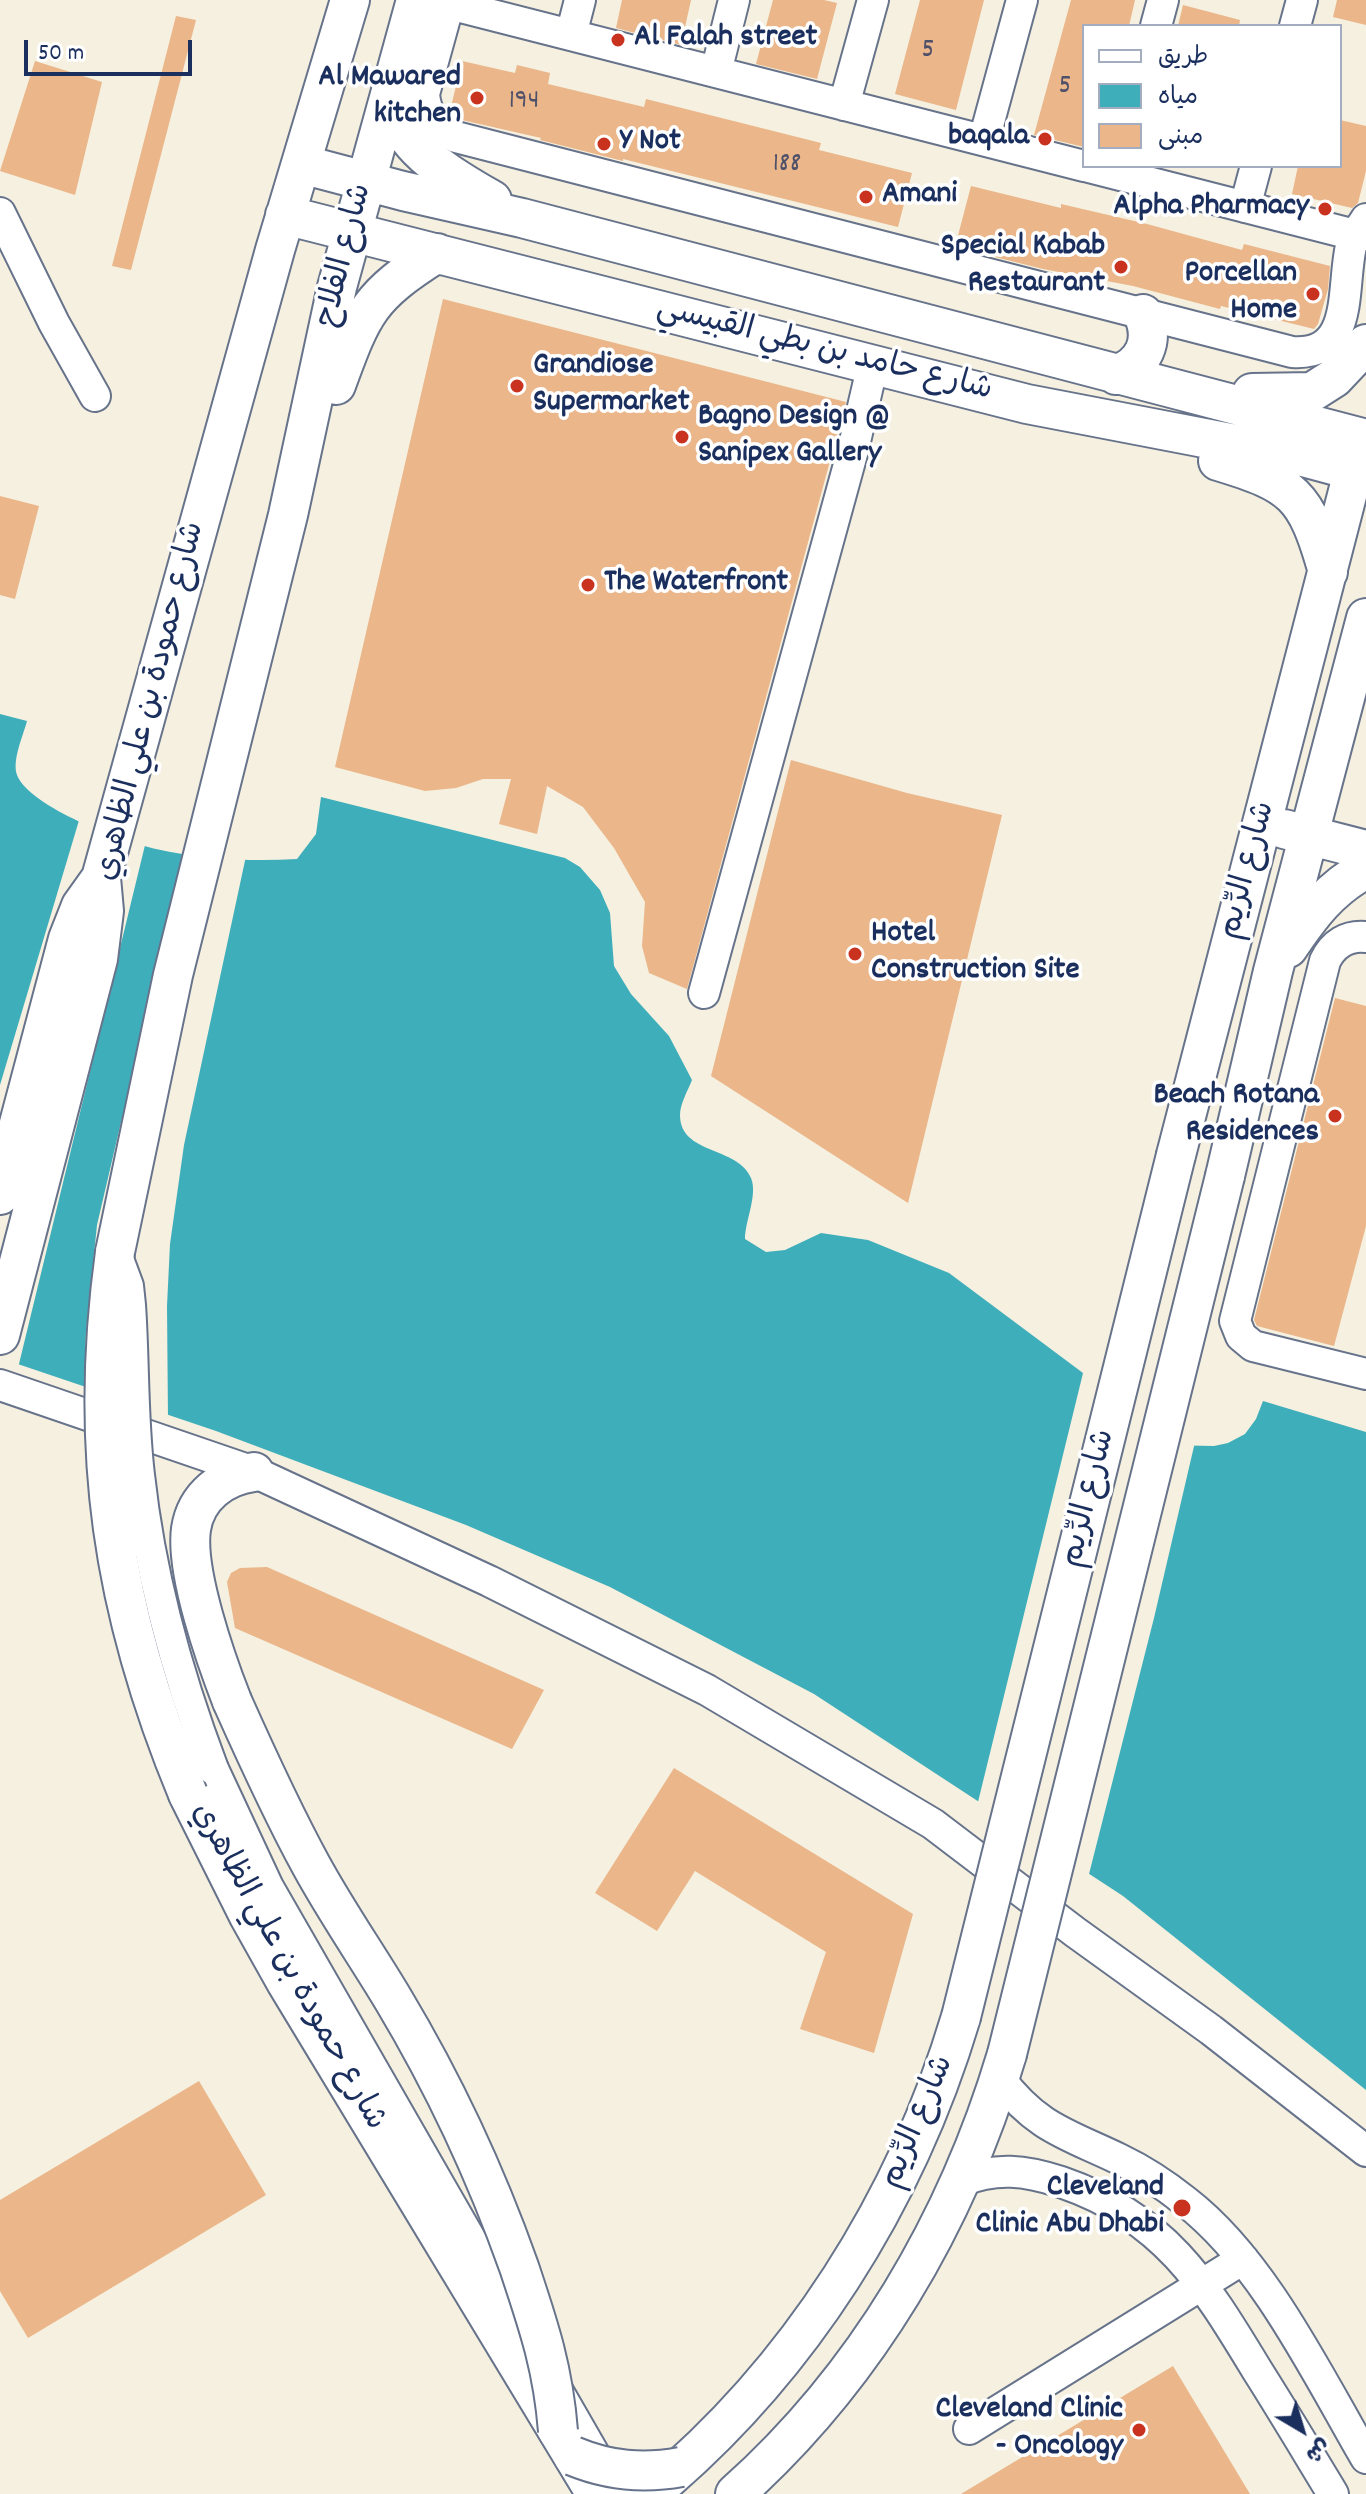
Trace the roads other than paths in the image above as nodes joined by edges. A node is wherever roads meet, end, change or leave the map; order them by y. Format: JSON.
{"nodes":[{"id":1,"x":350,"y":0,"type":"edge"},
{"id":2,"x":580,"y":0,"type":"edge"},
{"id":3,"x":734,"y":0,"type":"edge"},
{"id":4,"x":873,"y":0,"type":"edge"},
{"id":5,"x":1022,"y":0,"type":"edge"},
{"id":6,"x":1163,"y":0,"type":"edge"},
{"id":7,"x":1302,"y":0,"type":"edge"},
{"id":8,"x":438,"y":1,"type":"edge"},
{"id":9,"x":1157,"y":24,"type":"edge"},
{"id":10,"x":1296,"y":24,"type":"edge"},
{"id":11,"x":571,"y":35,"type":"junction"},
{"id":12,"x":398,"y":66,"type":"junction"},
{"id":13,"x":716,"y":72,"type":"junction"},
{"id":14,"x":844,"y":105,"type":"junction"},
{"id":15,"x":984,"y":140,"type":"junction"},
{"id":16,"x":301,"y":164,"type":"junction"},
{"id":17,"x":1082,"y":165,"type":"edge"},
{"id":18,"x":1255,"y":168,"type":"edge"},
{"id":19,"x":1117,"y":170,"type":"edge"},
{"id":20,"x":366,"y":181,"type":"junction"},
{"id":21,"x":1245,"y":207,"type":"junction"},
{"id":22,"x":0,"y":213,"type":"edge"},
{"id":23,"x":285,"y":215,"type":"junction"},
{"id":24,"x":522,"y":218,"type":"junction"},
{"id":25,"x":1362,"y":230,"type":"edge"},
{"id":26,"x":352,"y":233,"type":"junction"},
{"id":27,"x":437,"y":253,"type":"junction"},
{"id":28,"x":1143,"y":314,"type":"junction"},
{"id":29,"x":1366,"y":344,"type":"edge"},
{"id":30,"x":873,"y":364,"type":"junction"},
{"id":31,"x":1116,"y":375,"type":"junction"},
{"id":32,"x":95,"y":396,"type":"dead end"},
{"id":33,"x":1230,"y":402,"type":"junction"},
{"id":34,"x":1027,"y":404,"type":"junction"},
{"id":35,"x":1363,"y":449,"type":"edge"},
{"id":36,"x":208,"y":488,"type":"joint"},
{"id":37,"x":288,"y":515,"type":"junction"},
{"id":38,"x":1328,"y":572,"type":"junction"},
{"id":39,"x":1366,"y":618,"type":"edge"},
{"id":40,"x":1262,"y":824,"type":"junction"},
{"id":41,"x":1308,"y":835,"type":"junction"},
{"id":42,"x":1366,"y":850,"type":"edge"},
{"id":43,"x":1366,"y":869,"type":"edge"},
{"id":44,"x":101,"y":878,"type":"junction"},
{"id":45,"x":1366,"y":937,"type":"edge"},
{"id":46,"x":1273,"y":971,"type":"junction"},
{"id":47,"x":704,"y":993,"type":"dead end"},
{"id":48,"x":0,"y":1195,"type":"edge"},
{"id":49,"x":115,"y":1252,"type":"junction"},
{"id":50,"x":0,"y":1335,"type":"edge"},
{"id":51,"x":1366,"y":1374,"type":"edge"},
{"id":52,"x":0,"y":1385,"type":"edge"},
{"id":53,"x":254,"y":1472,"type":"junction"},
{"id":54,"x":1000,"y":2079,"type":"junction"},
{"id":55,"x":1366,"y":2151,"type":"edge"},
{"id":56,"x":961,"y":2181,"type":"junction"},
{"id":57,"x":1243,"y":2259,"type":"junction"},
{"id":58,"x":1203,"y":2284,"type":"junction"},
{"id":59,"x":969,"y":2429,"type":"dead end"},
{"id":60,"x":566,"y":2444,"type":"junction"},
{"id":61,"x":1366,"y":2458,"type":"edge"},
{"id":62,"x":681,"y":2467,"type":"junction"},
{"id":63,"x":596,"y":2494,"type":"edge"},
{"id":64,"x":617,"y":2494,"type":"edge"},
{"id":65,"x":650,"y":2494,"type":"edge"},
{"id":66,"x":735,"y":2494,"type":"edge"},
{"id":67,"x":1333,"y":2494,"type":"edge"}],
"edges":[{"from":1,"to":16,"type":"main road","name":"شارع الفلاح"},
{"from":2,"to":11,"type":"street"},
{"from":3,"to":13,"type":"street"},
{"from":4,"to":14,"type":"street"},
{"from":5,"to":15,"type":"street"},
{"from":6,"to":9,"type":"street"},
{"from":7,"to":10,"type":"street"},
{"from":8,"to":11,"type":"street"},
{"from":8,"to":12,"type":"main road","name":"شارع الفلاح"},
{"from":8,"to":28,"type":"street"},
{"from":11,"to":13,"type":"street"},
{"from":12,"to":20,"type":"main road","name":"شارع الفلاح"},
{"from":12,"to":24,"type":"main road"},
{"from":13,"to":14,"type":"street"},
{"from":14,"to":15,"type":"street"},
{"from":15,"to":17,"type":"street"},
{"from":16,"to":20,"type":"main road","name":"شارع حامد بن بطي القبيسي"},
{"from":16,"to":23,"type":"main road","name":"شارع الفلاح"},
{"from":18,"to":21,"type":"street"},
{"from":19,"to":21,"type":"street"},
{"from":20,"to":24,"type":"main road","name":"شارع حامد بن بطي القبيسي"},
{"from":20,"to":26,"type":"main road","name":"شارع الفلاح"},
{"from":21,"to":25,"type":"street"},
{"from":22,"to":32,"type":"street"},
{"from":23,"to":26,"type":"main road","name":"شارع حامد بن بطي القبيسي"},
{"from":23,"to":36,"type":"main road","name":"شارع الفلاح"},
{"from":24,"to":31,"type":"main road","name":"شارع حامد بن بطي القبيسي"},
{"from":25,"to":28,"type":"street"},
{"from":26,"to":27,"type":"main road","name":"شارع حامد بن بطي القبيسي"},
{"from":26,"to":37,"type":"main road","name":"شارع الفلاح"},
{"from":27,"to":30,"type":"main road","name":"شارع حامد بن بطي القبيسي"},
{"from":27,"to":37,"type":"main road"},
{"from":28,"to":31,"type":"main road"},
{"from":29,"to":33,"type":"main road"},
{"from":30,"to":34,"type":"main road","name":"شارع حامد بن بطي القبيسي"},
{"from":30,"to":47,"type":"street"},
{"from":31,"to":33,"type":"main road","name":"شارع حامد بن بطي القبيسي"},
{"from":33,"to":35,"type":"main road","name":"شارع حامد بن بطي القبيسي"},
{"from":34,"to":35,"type":"main road","name":"شارع حامد بن بطي القبيسي"},
{"from":34,"to":38,"type":"main road"},
{"from":35,"to":38,"type":"main road","name":"شارع الرِّيم"},
{"from":36,"to":44,"type":"main road","name":"شارع حمودة بن علي الظاهري"},
{"from":37,"to":49,"type":"main road","name":"شارع حمودة بن علي الظاهري"},
{"from":38,"to":40,"type":"main road","name":"شارع الرِّيم"},
{"from":39,"to":41,"type":"main road","name":"شارع الرِّيم"},
{"from":40,"to":41,"type":"main road"},
{"from":40,"to":62,"type":"main road","name":"شارع الرِّيم","bridge":true},
{"from":41,"to":42,"type":"main road"},
{"from":41,"to":46,"type":"main road","name":"شارع الرِّيم"},
{"from":43,"to":46,"type":"main road"},
{"from":44,"to":48,"type":"main road"},
{"from":44,"to":50,"type":"main road","name":"شارع حمودة بن علي الظاهري"},
{"from":45,"to":51,"type":"street"},
{"from":46,"to":54,"type":"main road","name":"شارع الرِّيم","bridge":true},
{"from":49,"to":60,"type":"main road","name":"شارع حمودة بن علي الظاهري","bridge":true},
{"from":49,"to":64,"type":"street","name":"شارع حمودة بن علي الظاهري","bridge":true},
{"from":52,"to":53,"type":"street"},
{"from":53,"to":55,"type":"street"},
{"from":53,"to":60,"type":"main road","bridge":true},
{"from":54,"to":56,"type":"main road","name":"شارع الرِّيم"},
{"from":54,"to":57,"type":"street"},
{"from":56,"to":58,"type":"street"},
{"from":56,"to":66,"type":"main road","name":"شارع الرِّيم"},
{"from":57,"to":58,"type":"street"},
{"from":57,"to":61,"type":"street"},
{"from":58,"to":59,"type":"street"},
{"from":58,"to":67,"type":"street"},
{"from":60,"to":62,"type":"main road","bridge":true},
{"from":60,"to":63,"type":"main road","name":"شارع حمودة بن علي الظاهري"},
{"from":62,"to":65,"type":"main road","name":"شارع الرِّيم"}]}
